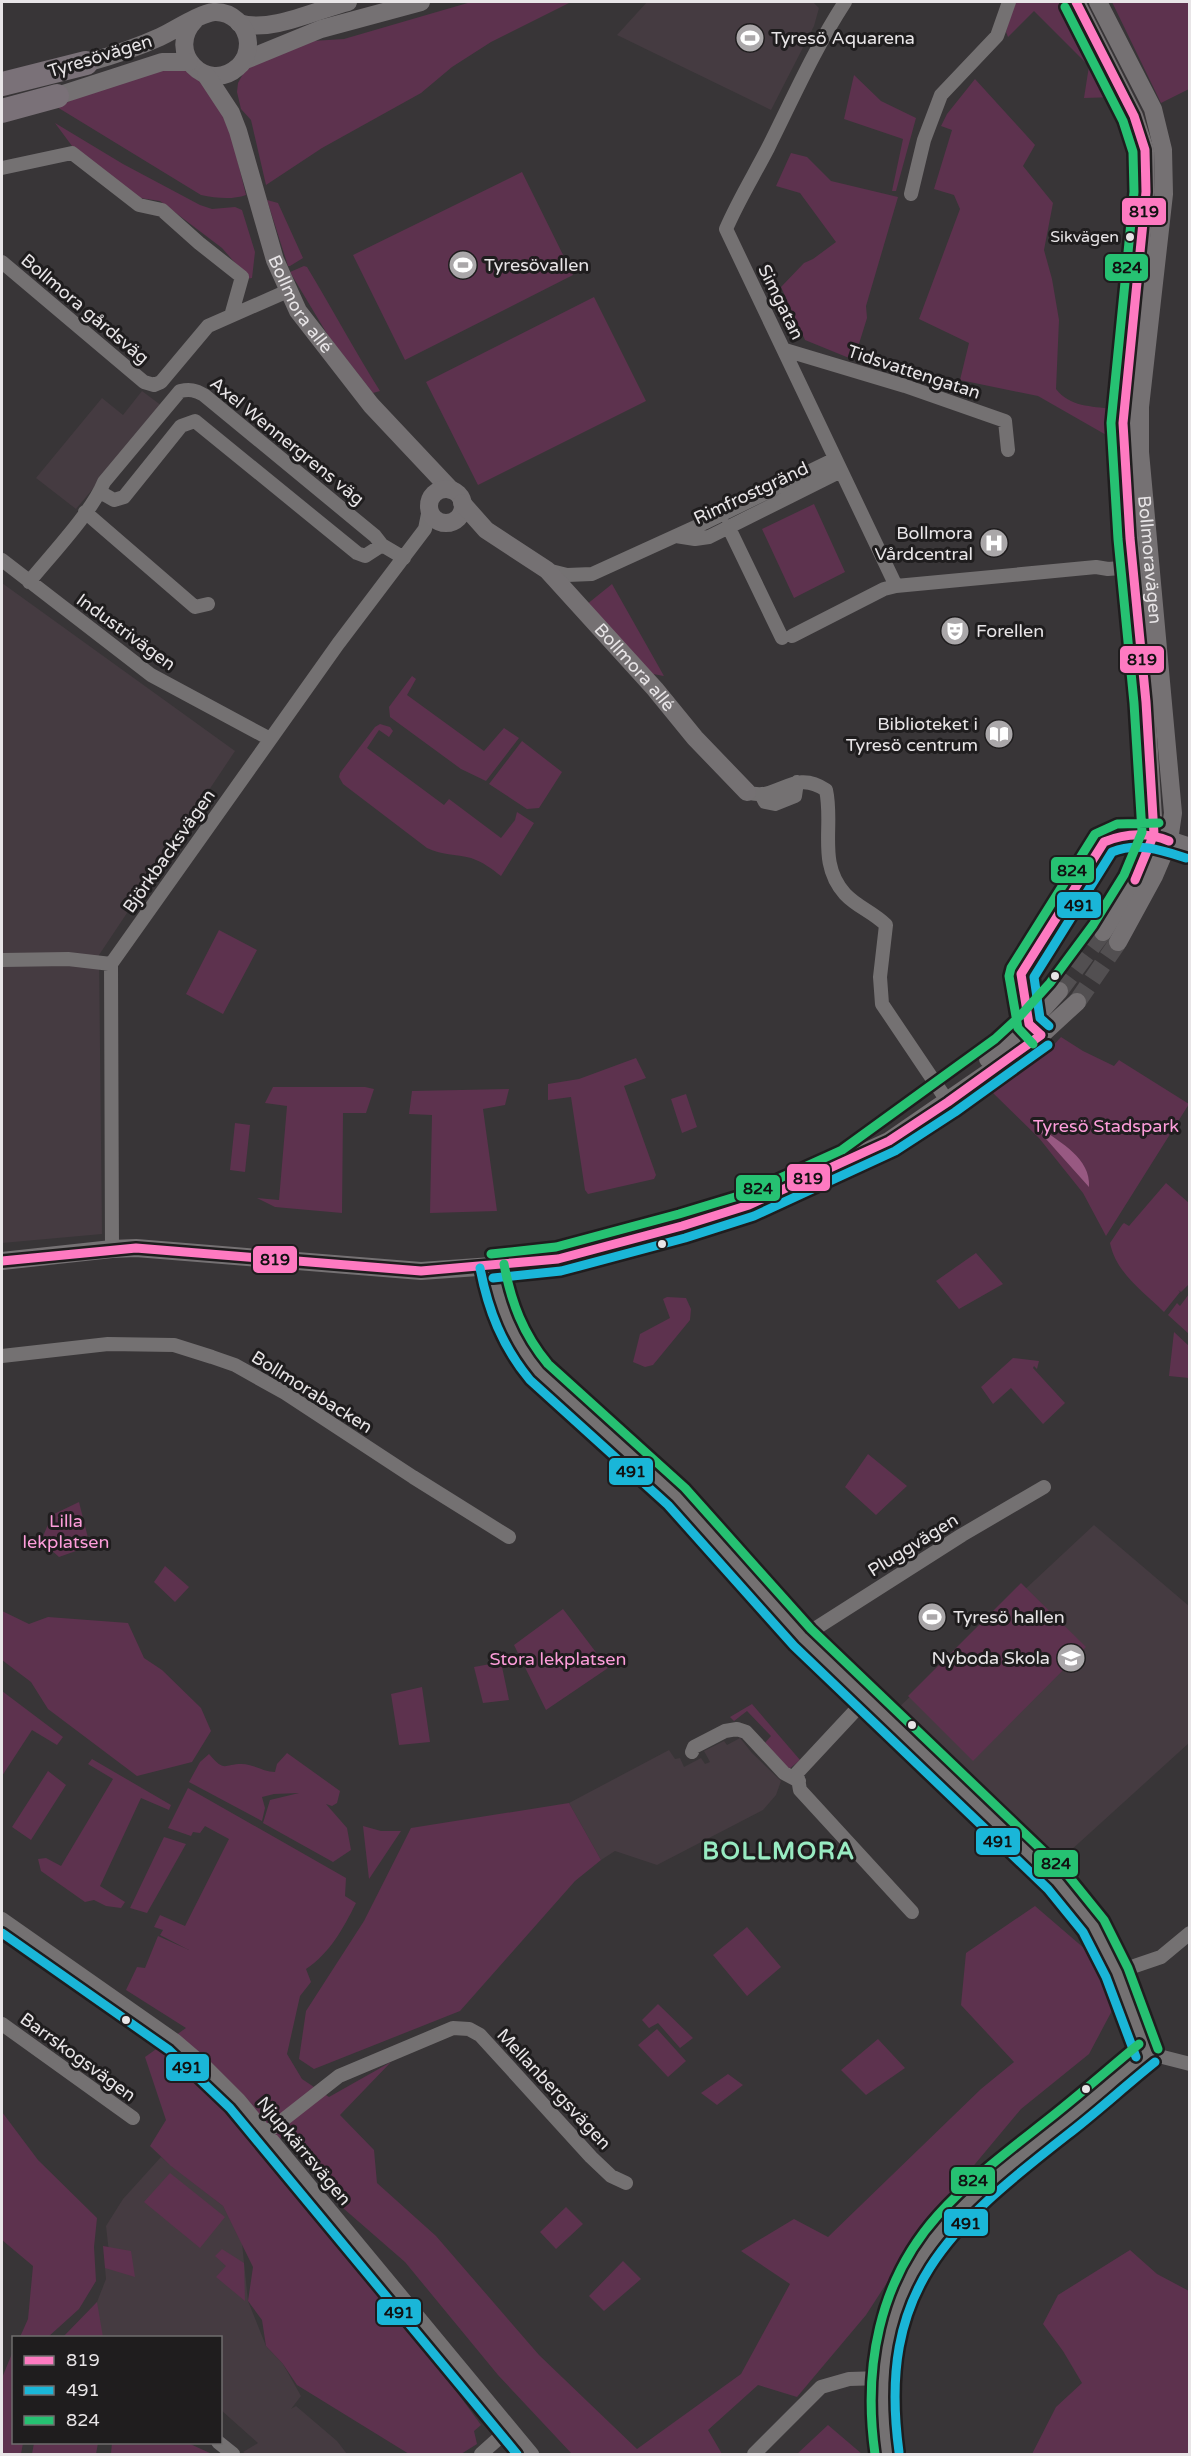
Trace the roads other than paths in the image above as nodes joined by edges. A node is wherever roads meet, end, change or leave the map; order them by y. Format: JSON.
{"nodes":[{"id":1,"x":348,"y":2,"type":"edge"},
{"id":2,"x":421,"y":2,"type":"edge"},
{"id":3,"x":845,"y":2,"type":"edge"},
{"id":4,"x":1009,"y":2,"type":"edge"},
{"id":5,"x":1076,"y":2,"type":"edge"},
{"id":6,"x":1098,"y":2,"type":"edge"},
{"id":7,"x":195,"y":20,"type":"junction"},
{"id":8,"x":239,"y":23,"type":"junction"},
{"id":9,"x":189,"y":62,"type":"junction"},
{"id":10,"x":86,"y":63,"type":"joint"},
{"id":11,"x":238,"y":66,"type":"junction"},
{"id":12,"x":206,"y":75,"type":"junction"},
{"id":13,"x":2,"y":84,"type":"edge"},
{"id":14,"x":57,"y":96,"type":"joint"},
{"id":15,"x":2,"y":111,"type":"edge"},
{"id":16,"x":231,"y":113,"type":"junction"},
{"id":17,"x":2,"y":168,"type":"edge"},
{"id":18,"x":911,"y":194,"type":"dead end"},
{"id":19,"x":1151,"y":211,"type":"junction"},
{"id":20,"x":2,"y":262,"type":"edge"},
{"id":21,"x":290,"y":290,"type":"junction"},
{"id":22,"x":231,"y":316,"type":"junction"},
{"id":23,"x":784,"y":350,"type":"junction"},
{"id":24,"x":1008,"y":450,"type":"dead end"},
{"id":25,"x":426,"y":465,"type":"junction"},
{"id":26,"x":838,"y":465,"type":"junction"},
{"id":27,"x":100,"y":492,"type":"junction"},
{"id":28,"x":457,"y":497,"type":"junction"},
{"id":29,"x":85,"y":512,"type":"junction"},
{"id":30,"x":435,"y":516,"type":"junction"},
{"id":31,"x":728,"y":526,"type":"junction"},
{"id":32,"x":486,"y":530,"type":"junction"},
{"id":33,"x":675,"y":536,"type":"junction"},
{"id":34,"x":382,"y":545,"type":"junction"},
{"id":35,"x":404,"y":558,"type":"junction"},
{"id":36,"x":2,"y":560,"type":"edge"},
{"id":37,"x":1151,"y":564,"type":"junction"},
{"id":38,"x":1133,"y":567,"type":"junction"},
{"id":39,"x":547,"y":570,"type":"junction"},
{"id":40,"x":29,"y":582,"type":"junction"},
{"id":41,"x":896,"y":586,"type":"junction"},
{"id":42,"x":208,"y":604,"type":"dead end"},
{"id":43,"x":270,"y":739,"type":"junction"},
{"id":44,"x":754,"y":794,"type":"joint"},
{"id":45,"x":1161,"y":838,"type":"junction"},
{"id":46,"x":1190,"y":847,"type":"edge"},
{"id":47,"x":1110,"y":937,"type":"tunnel mouth"},
{"id":48,"x":2,"y":960,"type":"edge"},
{"id":49,"x":111,"y":964,"type":"junction"},
{"id":50,"x":1059,"y":991,"type":"tunnel mouth"},
{"id":51,"x":1077,"y":1002,"type":"tunnel mouth"},
{"id":52,"x":945,"y":1098,"type":"junction"},
{"id":53,"x":112,"y":1249,"type":"junction"},
{"id":54,"x":2,"y":1262,"type":"edge"},
{"id":55,"x":492,"y":1266,"type":"junction"},
{"id":56,"x":2,"y":1356,"type":"edge"},
{"id":57,"x":1044,"y":1487,"type":"dead end"},
{"id":58,"x":509,"y":1537,"type":"dead end"},
{"id":59,"x":802,"y":1637,"type":"junction"},
{"id":60,"x":866,"y":1699,"type":"junction"},
{"id":61,"x":692,"y":1752,"type":"dead end"},
{"id":62,"x":799,"y":1781,"type":"junction"},
{"id":63,"x":912,"y":1912,"type":"dead end"},
{"id":64,"x":2,"y":1919,"type":"edge"},
{"id":65,"x":1190,"y":1933,"type":"edge"},
{"id":66,"x":1117,"y":1972,"type":"junction"},
{"id":67,"x":2,"y":2024,"type":"edge"},
{"id":68,"x":1147,"y":2053,"type":"junction"},
{"id":69,"x":1190,"y":2064,"type":"edge"},
{"id":70,"x":133,"y":2118,"type":"dead end"},
{"id":71,"x":265,"y":2134,"type":"junction"},
{"id":72,"x":626,"y":2183,"type":"dead end"},
{"id":73,"x":882,"y":2378,"type":"junction"},
{"id":74,"x":510,"y":2428,"type":"junction"},
{"id":75,"x":220,"y":2444,"type":"edge"},
{"id":76,"x":233,"y":2454,"type":"edge"},
{"id":77,"x":481,"y":2454,"type":"edge"},
{"id":78,"x":532,"y":2454,"type":"edge"},
{"id":79,"x":754,"y":2454,"type":"edge"},
{"id":80,"x":887,"y":2454,"type":"edge"}],
"edges":[{"from":1,"to":8,"type":"street","name":"Tyresövägen"},
{"from":2,"to":11,"type":"street"},
{"from":3,"to":23,"type":"street","name":"Simgatan"},
{"from":4,"to":18,"type":"street"},
{"from":5,"to":19,"type":"street","name":"Bollmoravägen"},
{"from":6,"to":19,"type":"street","name":"Bollmoravägen"},
{"from":7,"to":8,"type":"street","name":"Tyresövägen"},
{"from":7,"to":9,"type":"street"},
{"from":7,"to":10,"type":"street","name":"Tyresövägen"},
{"from":8,"to":11,"type":"street"},
{"from":9,"to":12,"type":"street"},
{"from":9,"to":14,"type":"street","name":"Tyresövägen"},
{"from":10,"to":13,"type":"highway","name":"Tyresövägen"},
{"from":11,"to":12,"type":"street"},
{"from":11,"to":16,"type":"street","name":"Bollmora allé"},
{"from":12,"to":16,"type":"street","name":"Bollmora allé"},
{"from":14,"to":15,"type":"highway","name":"Tyresövägen"},
{"from":16,"to":21,"type":"street","name":"Bollmora allé"},
{"from":17,"to":22,"type":"street"},
{"from":19,"to":37,"type":"street","name":"Bollmoravägen"},
{"from":19,"to":38,"type":"street","name":"Bollmoravägen"},
{"from":20,"to":22,"type":"street","name":"Bollmora gårdsväg"},
{"from":21,"to":22,"type":"street","name":"Bollmora gårdsväg"},
{"from":21,"to":25,"type":"street","name":"Bollmora allé"},
{"from":23,"to":24,"type":"street","name":"Tidsvattengatan"},
{"from":23,"to":26,"type":"street","name":"Simgatan"},
{"from":25,"to":28,"type":"street","name":"Bollmora allé"},
{"from":25,"to":30,"type":"street"},
{"from":26,"to":31,"type":"street","name":"Rimfrostgränd"},
{"from":26,"to":33,"type":"street","name":"Rimfrostgränd"},
{"from":26,"to":41,"type":"street","name":"Simgatan"},
{"from":27,"to":29,"type":"street","name":"Axel Wennergrens väg"},
{"from":27,"to":34,"type":"street"},
{"from":27,"to":34,"type":"street","name":"Axel Wennergrens väg"},
{"from":28,"to":30,"type":"street"},
{"from":28,"to":30,"type":"street"},
{"from":28,"to":32,"type":"street","name":"Bollmora allé"},
{"from":29,"to":40,"type":"street","name":"Axel Wennergrens väg"},
{"from":29,"to":42,"type":"street"},
{"from":30,"to":32,"type":"street","name":"Bollmora allé"},
{"from":30,"to":35,"type":"street","name":"Björkbacksvägen"},
{"from":31,"to":33,"type":"street","name":"Rimfrostgränd"},
{"from":31,"to":41,"type":"street"},
{"from":32,"to":39,"type":"street","name":"Bollmora allé"},
{"from":33,"to":39,"type":"street","name":"Rimfrostgränd"},
{"from":34,"to":35,"type":"street","name":"Axel Wennergrens väg"},
{"from":35,"to":43,"type":"street","name":"Björkbacksvägen"},
{"from":36,"to":40,"type":"street","name":"Industrivägen"},
{"from":37,"to":38,"type":"street"},
{"from":37,"to":45,"type":"street","name":"Bollmoravägen"},
{"from":38,"to":41,"type":"street"},
{"from":38,"to":45,"type":"street","name":"Bollmoravägen"},
{"from":39,"to":44,"type":"street","name":"Bollmora allé"},
{"from":40,"to":43,"type":"street","name":"Industrivägen"},
{"from":43,"to":49,"type":"street","name":"Björkbacksvägen"},
{"from":44,"to":52,"type":"street"},
{"from":45,"to":46,"type":"street"},
{"from":45,"to":47,"type":"street","name":"Bollmoravägen"},
{"from":48,"to":49,"type":"street"},
{"from":49,"to":53,"type":"street"},
{"from":50,"to":52,"type":"street"},
{"from":51,"to":52,"type":"street"},
{"from":52,"to":55,"type":"street"},
{"from":53,"to":54,"type":"street"},
{"from":53,"to":55,"type":"street"},
{"from":55,"to":59,"type":"street"},
{"from":56,"to":58,"type":"street","name":"Bollmorabacken"},
{"from":57,"to":59,"type":"street","name":"Pluggvägen"},
{"from":59,"to":60,"type":"street"},
{"from":60,"to":62,"type":"street"},
{"from":60,"to":66,"type":"street"},
{"from":61,"to":62,"type":"street"},
{"from":62,"to":63,"type":"street"},
{"from":64,"to":71,"type":"street","name":"Njupkärrsvägen"},
{"from":65,"to":66,"type":"street"},
{"from":66,"to":68,"type":"street"},
{"from":67,"to":70,"type":"street","name":"Barrskogsvägen"},
{"from":68,"to":69,"type":"street"},
{"from":68,"to":73,"type":"street"},
{"from":71,"to":72,"type":"street","name":"Mellanbergsvägen"},
{"from":71,"to":74,"type":"street","name":"Njupkärrsvägen"},
{"from":73,"to":79,"type":"street"},
{"from":73,"to":80,"type":"street"},
{"from":74,"to":77,"type":"street"},
{"from":74,"to":78,"type":"street","name":"Njupkärrsvägen"},
{"from":75,"to":76,"type":"street"}]}
